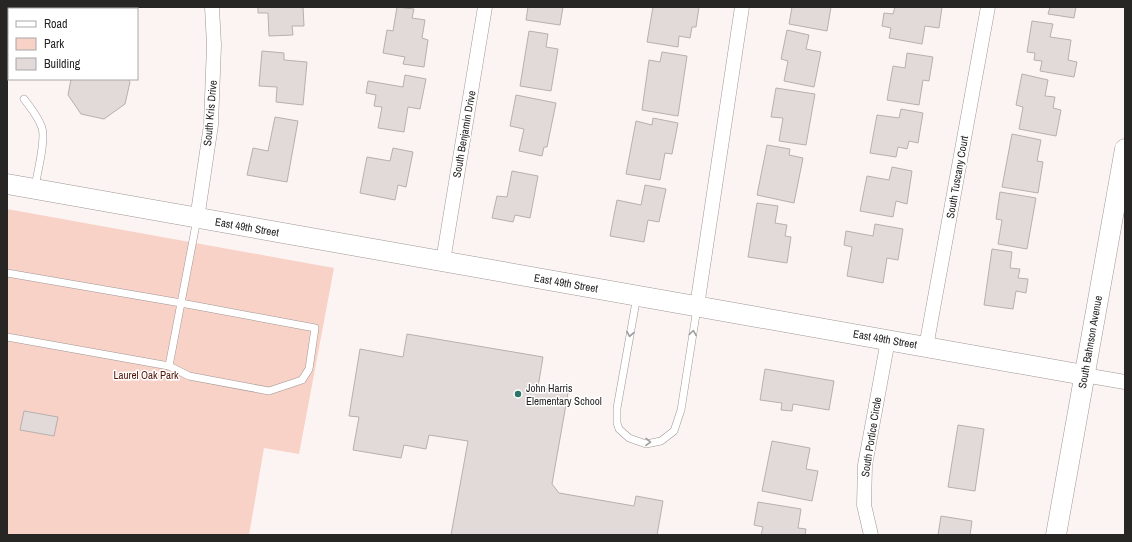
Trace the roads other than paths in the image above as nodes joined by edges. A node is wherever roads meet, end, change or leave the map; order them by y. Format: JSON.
{"nodes":[{"id":1,"x":212,"y":7,"type":"edge"},
{"id":2,"x":485,"y":7,"type":"edge"},
{"id":3,"x":742,"y":7,"type":"edge"},
{"id":4,"x":988,"y":7,"type":"edge"},
{"id":5,"x":24,"y":99,"type":"dead end"},
{"id":6,"x":1125,"y":149,"type":"edge"},
{"id":7,"x":7,"y":184,"type":"edge"},
{"id":8,"x":34,"y":190,"type":"junction"},
{"id":9,"x":197,"y":219,"type":"junction"},
{"id":10,"x":443,"y":262,"type":"junction"},
{"id":11,"x":7,"y":273,"type":"edge"},
{"id":12,"x":637,"y":296,"type":"junction"},
{"id":13,"x":181,"y":303,"type":"junction"},
{"id":14,"x":697,"y":306,"type":"junction"},
{"id":15,"x":7,"y":337,"type":"edge"},
{"id":16,"x":888,"y":340,"type":"junction"},
{"id":17,"x":926,"y":347,"type":"junction"},
{"id":18,"x":169,"y":366,"type":"junction"},
{"id":19,"x":1084,"y":375,"type":"junction"},
{"id":20,"x":1125,"y":382,"type":"edge"},
{"id":21,"x":871,"y":535,"type":"edge"},
{"id":22,"x":1056,"y":535,"type":"edge"}],
"edges":[{"from":1,"to":9,"type":"street","name":"South Kris Drive"},
{"from":2,"to":10,"type":"street","name":"South Benjamin Drive"},
{"from":3,"to":14,"type":"street"},
{"from":4,"to":17,"type":"street","name":"South Tuscany Court"},
{"from":5,"to":8,"type":"lane"},
{"from":6,"to":19,"type":"street","name":"South Bahnson Avenue"},
{"from":7,"to":8,"type":"street","name":"East 49th Street"},
{"from":8,"to":9,"type":"street","name":"East 49th Street"},
{"from":9,"to":10,"type":"street","name":"East 49th Street"},
{"from":9,"to":13,"type":"lane"},
{"from":10,"to":12,"type":"street","name":"East 49th Street"},
{"from":11,"to":13,"type":"lane"},
{"from":12,"to":14,"type":"street","name":"East 49th Street"},
{"from":12,"to":14,"type":"lane","one_way":true},
{"from":13,"to":18,"type":"lane"},
{"from":13,"to":18,"type":"lane"},
{"from":14,"to":16,"type":"street","name":"East 49th Street"},
{"from":15,"to":18,"type":"lane"},
{"from":16,"to":17,"type":"street","name":"East 49th Street"},
{"from":16,"to":21,"type":"street","name":"South Portice Circle"},
{"from":17,"to":19,"type":"street","name":"East 49th Street"},
{"from":19,"to":20,"type":"street","name":"East 49th Street"},
{"from":19,"to":22,"type":"street","name":"South Bahnson Avenue"}]}
